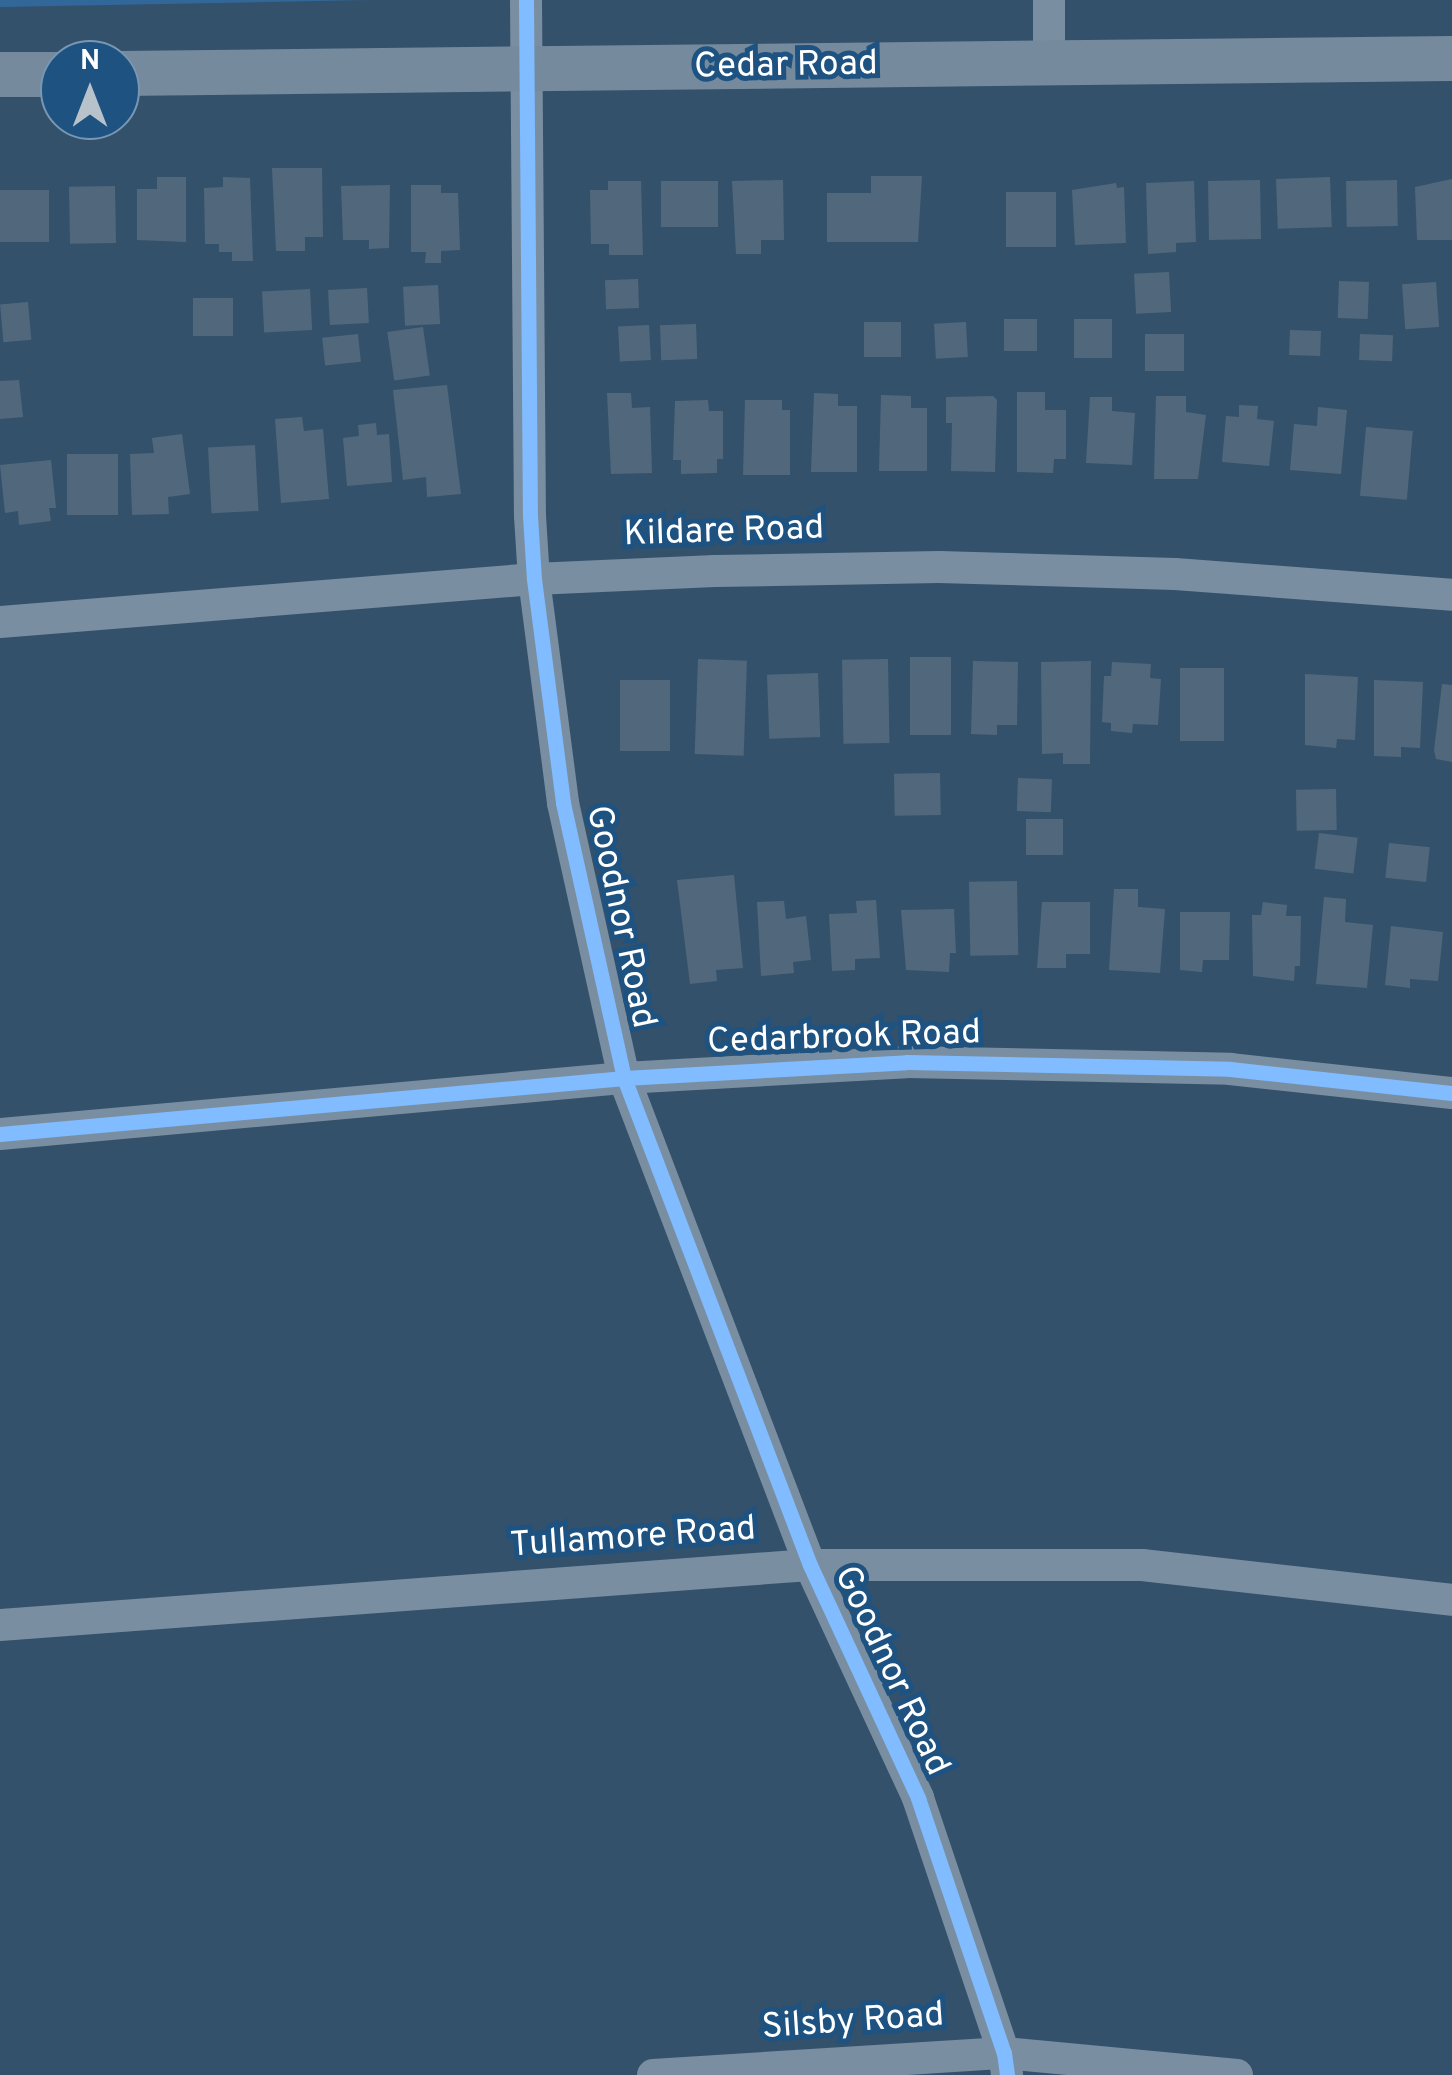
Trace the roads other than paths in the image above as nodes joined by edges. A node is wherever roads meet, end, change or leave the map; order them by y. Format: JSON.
{"nodes":[{"id":1,"x":526,"y":0,"type":"edge"},
{"id":2,"x":1049,"y":0,"type":"edge"},
{"id":3,"x":1452,"y":58,"type":"edge"},
{"id":4,"x":1049,"y":63,"type":"junction"},
{"id":5,"x":526,"y":69,"type":"junction"},
{"id":6,"x":140,"y":73,"type":"edge"},
{"id":7,"x":0,"y":74,"type":"edge"},
{"id":8,"x":40,"y":74,"type":"edge"},
{"id":9,"x":534,"y":578,"type":"junction"},
{"id":10,"x":1452,"y":595,"type":"edge"},
{"id":11,"x":0,"y":622,"type":"edge"},
{"id":12,"x":624,"y":1078,"type":"junction"},
{"id":13,"x":1452,"y":1093,"type":"edge"},
{"id":14,"x":0,"y":1134,"type":"edge"},
{"id":15,"x":810,"y":1565,"type":"junction"},
{"id":16,"x":1452,"y":1600,"type":"edge"},
{"id":17,"x":0,"y":1624,"type":"edge"},
{"id":18,"x":1006,"y":2064,"type":"edge"},
{"id":19,"x":654,"y":2075,"type":"edge"},
{"id":20,"x":1237,"y":2075,"type":"edge"}],
"edges":[{"from":1,"to":5,"type":"street","name":"Goodnor Road"},
{"from":2,"to":4,"type":"street"},
{"from":3,"to":4,"type":"main road","name":"Cedar Road"},
{"from":4,"to":5,"type":"main road","name":"Cedar Road"},
{"from":5,"to":6,"type":"main road","name":"Cedar Road"},
{"from":5,"to":9,"type":"street","name":"Goodnor Road"},
{"from":7,"to":8,"type":"main road"},
{"from":9,"to":10,"type":"street","name":"Kildare Road"},
{"from":9,"to":11,"type":"street","name":"Kildare Road"},
{"from":9,"to":12,"type":"street","name":"Goodnor Road"},
{"from":12,"to":13,"type":"street","name":"Cedarbrook Road"},
{"from":12,"to":14,"type":"street","name":"Cedarbrook Road"},
{"from":12,"to":15,"type":"street","name":"Goodnor Road"},
{"from":15,"to":16,"type":"street","name":"Tullamore Road"},
{"from":15,"to":17,"type":"street","name":"Tullamore Road"},
{"from":15,"to":18,"type":"street","name":"Goodnor Road"},
{"from":18,"to":19,"type":"street","name":"Silsby Road"},
{"from":18,"to":20,"type":"street","name":"Silsby Road"}]}
